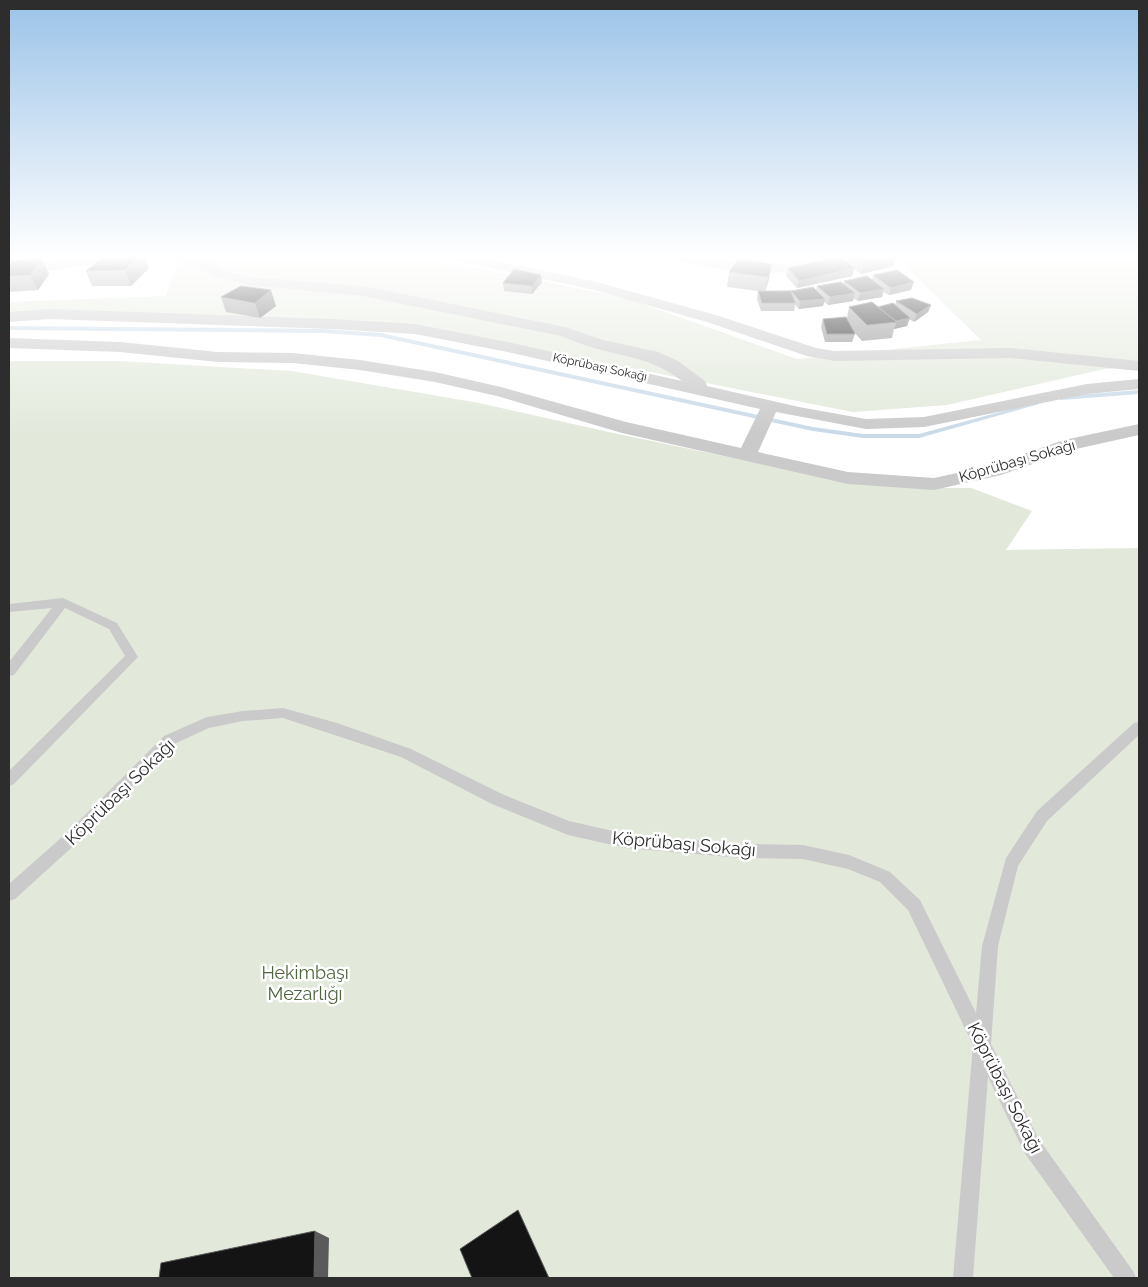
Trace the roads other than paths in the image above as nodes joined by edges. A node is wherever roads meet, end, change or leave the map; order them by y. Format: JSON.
{"nodes":[{"id":1,"x":42,"y":315,"type":"edge"},
{"id":2,"x":89,"y":315,"type":"edge"},
{"id":3,"x":482,"y":315,"type":"edge"},
{"id":4,"x":699,"y":315,"type":"edge"},
{"id":5,"x":9,"y":317,"type":"edge"},
{"id":6,"x":9,"y":343,"type":"edge"},
{"id":7,"x":1139,"y":366,"type":"edge"},
{"id":8,"x":1139,"y":384,"type":"edge"},
{"id":9,"x":703,"y":389,"type":"junction"},
{"id":10,"x":769,"y":409,"type":"junction"},
{"id":11,"x":1139,"y":430,"type":"edge"},
{"id":12,"x":750,"y":449,"type":"junction"},
{"id":13,"x":63,"y":602,"type":"junction"},
{"id":14,"x":9,"y":608,"type":"edge"},
{"id":15,"x":9,"y":671,"type":"edge"},
{"id":16,"x":1139,"y":727,"type":"edge"},
{"id":17,"x":9,"y":780,"type":"edge"},
{"id":18,"x":9,"y":894,"type":"edge"},
{"id":19,"x":983,"y":1048,"type":"junction"},
{"id":20,"x":963,"y":1278,"type":"edge"},
{"id":21,"x":1126,"y":1278,"type":"edge"}],
"edges":[{"from":1,"to":5,"type":"street","name":"Köprübaşı Sokağı"},
{"from":2,"to":9,"type":"street","name":"Köprübaşı Sokağı"},
{"from":3,"to":9,"type":"street"},
{"from":4,"to":7,"type":"street"},
{"from":6,"to":12,"type":"street","name":"Köprübaşı Sokağı"},
{"from":8,"to":10,"type":"street","name":"Köprübaşı Sokağı"},
{"from":9,"to":10,"type":"street","name":"Köprübaşı Sokağı"},
{"from":10,"to":12,"type":"street"},
{"from":11,"to":12,"type":"street","name":"Köprübaşı Sokağı"},
{"from":13,"to":14,"type":"lane"},
{"from":13,"to":15,"type":"lane"},
{"from":13,"to":17,"type":"lane"},
{"from":16,"to":19,"type":"lane"},
{"from":18,"to":19,"type":"lane","name":"Köprübaşı Sokağı"},
{"from":19,"to":20,"type":"lane"},
{"from":19,"to":21,"type":"lane","name":"Köprübaşı Sokağı"}]}
